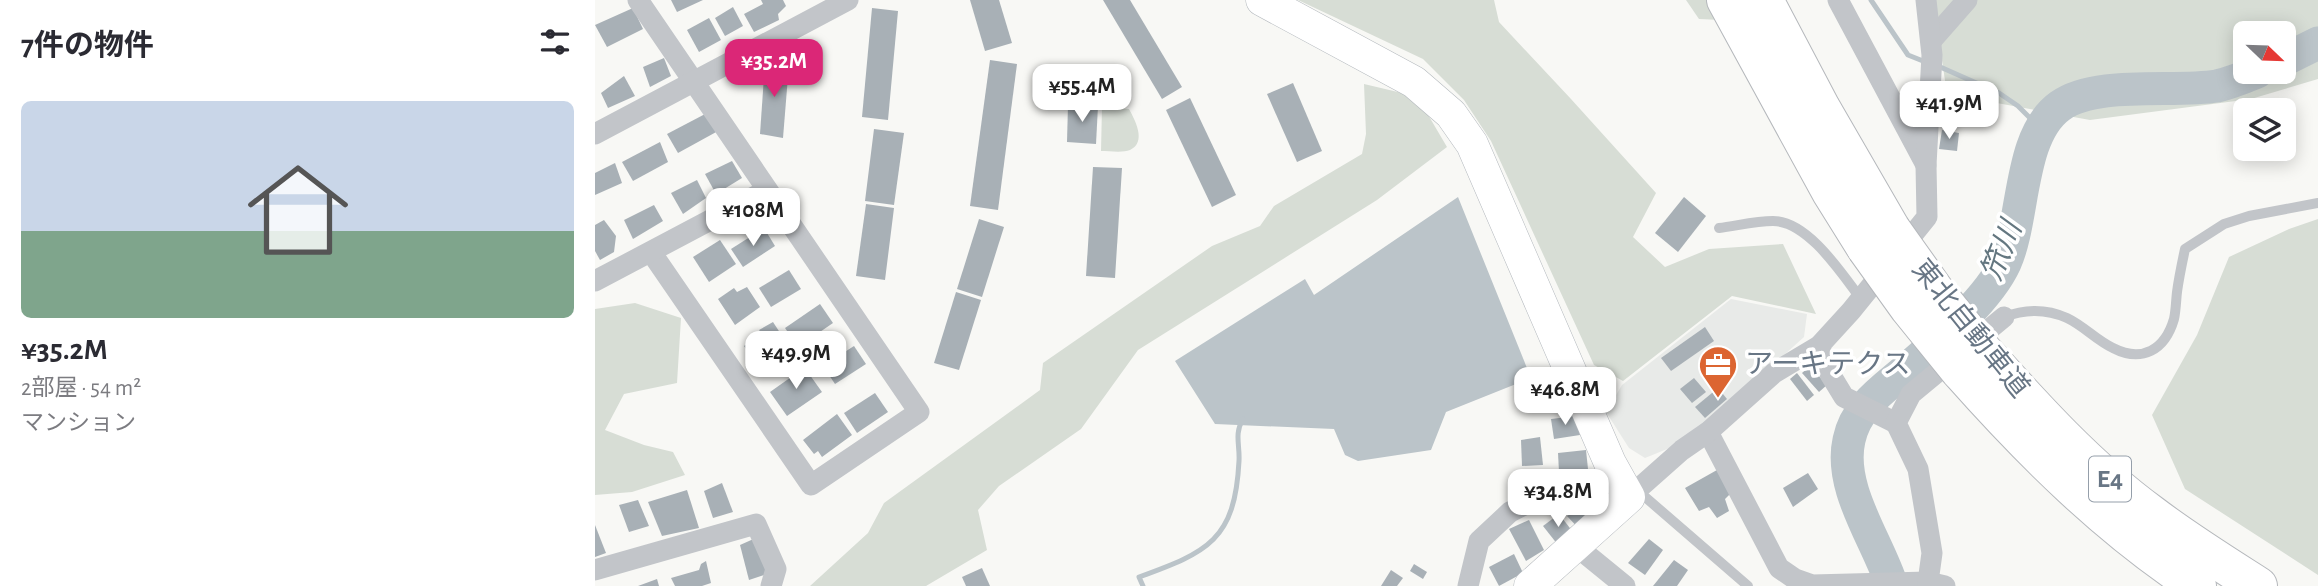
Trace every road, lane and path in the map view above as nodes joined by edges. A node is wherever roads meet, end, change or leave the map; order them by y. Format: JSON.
{"nodes":[{"id":1,"x":638,"y":0,"type":"edge"},
{"id":2,"x":848,"y":0,"type":"edge"},
{"id":3,"x":1262,"y":0,"type":"edge"},
{"id":4,"x":1726,"y":0,"type":"edge"},
{"id":5,"x":1764,"y":0,"type":"edge"},
{"id":6,"x":1838,"y":0,"type":"edge"},
{"id":7,"x":1926,"y":0,"type":"edge"},
{"id":8,"x":1968,"y":0,"type":"edge"},
{"id":9,"x":1931,"y":57,"type":"junction"},
{"id":10,"x":693,"y":83,"type":"junction"},
{"id":11,"x":595,"y":134,"type":"edge"},
{"id":12,"x":1926,"y":165,"type":"junction"},
{"id":13,"x":767,"y":190,"type":"junction"},
{"id":14,"x":2318,"y":203,"type":"edge"},
{"id":15,"x":1719,"y":228,"type":"dead end"},
{"id":16,"x":1879,"y":239,"type":"junction"},
{"id":17,"x":651,"y":252,"type":"junction"},
{"id":18,"x":595,"y":281,"type":"edge"},
{"id":19,"x":1861,"y":299,"type":"junction"},
{"id":20,"x":2004,"y":317,"type":"joint"},
{"id":21,"x":1819,"y":346,"type":"junction"},
{"id":22,"x":1971,"y":360,"type":"junction"},
{"id":23,"x":1895,"y":422,"type":"junction"},
{"id":24,"x":1709,"y":432,"type":"junction"},
{"id":25,"x":1633,"y":493,"type":"junction"},
{"id":26,"x":1576,"y":546,"type":"junction"},
{"id":27,"x":595,"y":570,"type":"edge"},
{"id":28,"x":1928,"y":584,"type":"edge"},
{"id":29,"x":771,"y":586,"type":"edge"},
{"id":30,"x":1468,"y":586,"type":"edge"},
{"id":31,"x":1530,"y":586,"type":"edge"},
{"id":32,"x":1625,"y":586,"type":"edge"},
{"id":33,"x":1748,"y":586,"type":"edge"},
{"id":34,"x":2197,"y":586,"type":"edge"},
{"id":35,"x":2258,"y":586,"type":"edge"}],
"edges":[{"from":1,"to":10,"type":"street"},
{"from":2,"to":10,"type":"street"},
{"from":3,"to":25,"type":"street"},
{"from":4,"to":16,"type":"highway","name":"東北自動車道"},
{"from":5,"to":16,"type":"highway","name":"東北自動車道"},
{"from":6,"to":12,"type":"street"},
{"from":7,"to":9,"type":"street"},
{"from":8,"to":9,"type":"street"},
{"from":9,"to":12,"type":"street"},
{"from":10,"to":11,"type":"street"},
{"from":10,"to":13,"type":"street"},
{"from":12,"to":19,"type":"street"},
{"from":13,"to":17,"type":"street"},
{"from":13,"to":17,"type":"street"},
{"from":14,"to":20,"type":"lane"},
{"from":15,"to":19,"type":"lane"},
{"from":16,"to":22,"type":"highway","name":"東北自動車道","bridge":true},
{"from":17,"to":18,"type":"street"},
{"from":19,"to":21,"type":"street"},
{"from":20,"to":23,"type":"street"},
{"from":21,"to":23,"type":"street"},
{"from":21,"to":24,"type":"street"},
{"from":22,"to":34,"type":"highway","name":"東北自動車道","number":"E4"},
{"from":22,"to":35,"type":"highway","name":"東北自動車道","number":"E4"},
{"from":23,"to":28,"type":"street"},
{"from":24,"to":25,"type":"street"},
{"from":24,"to":28,"type":"street"},
{"from":25,"to":26,"type":"street"},
{"from":25,"to":30,"type":"street"},
{"from":25,"to":33,"type":"lane"},
{"from":26,"to":31,"type":"street"},
{"from":26,"to":32,"type":"street"},
{"from":27,"to":29,"type":"street"}]}
